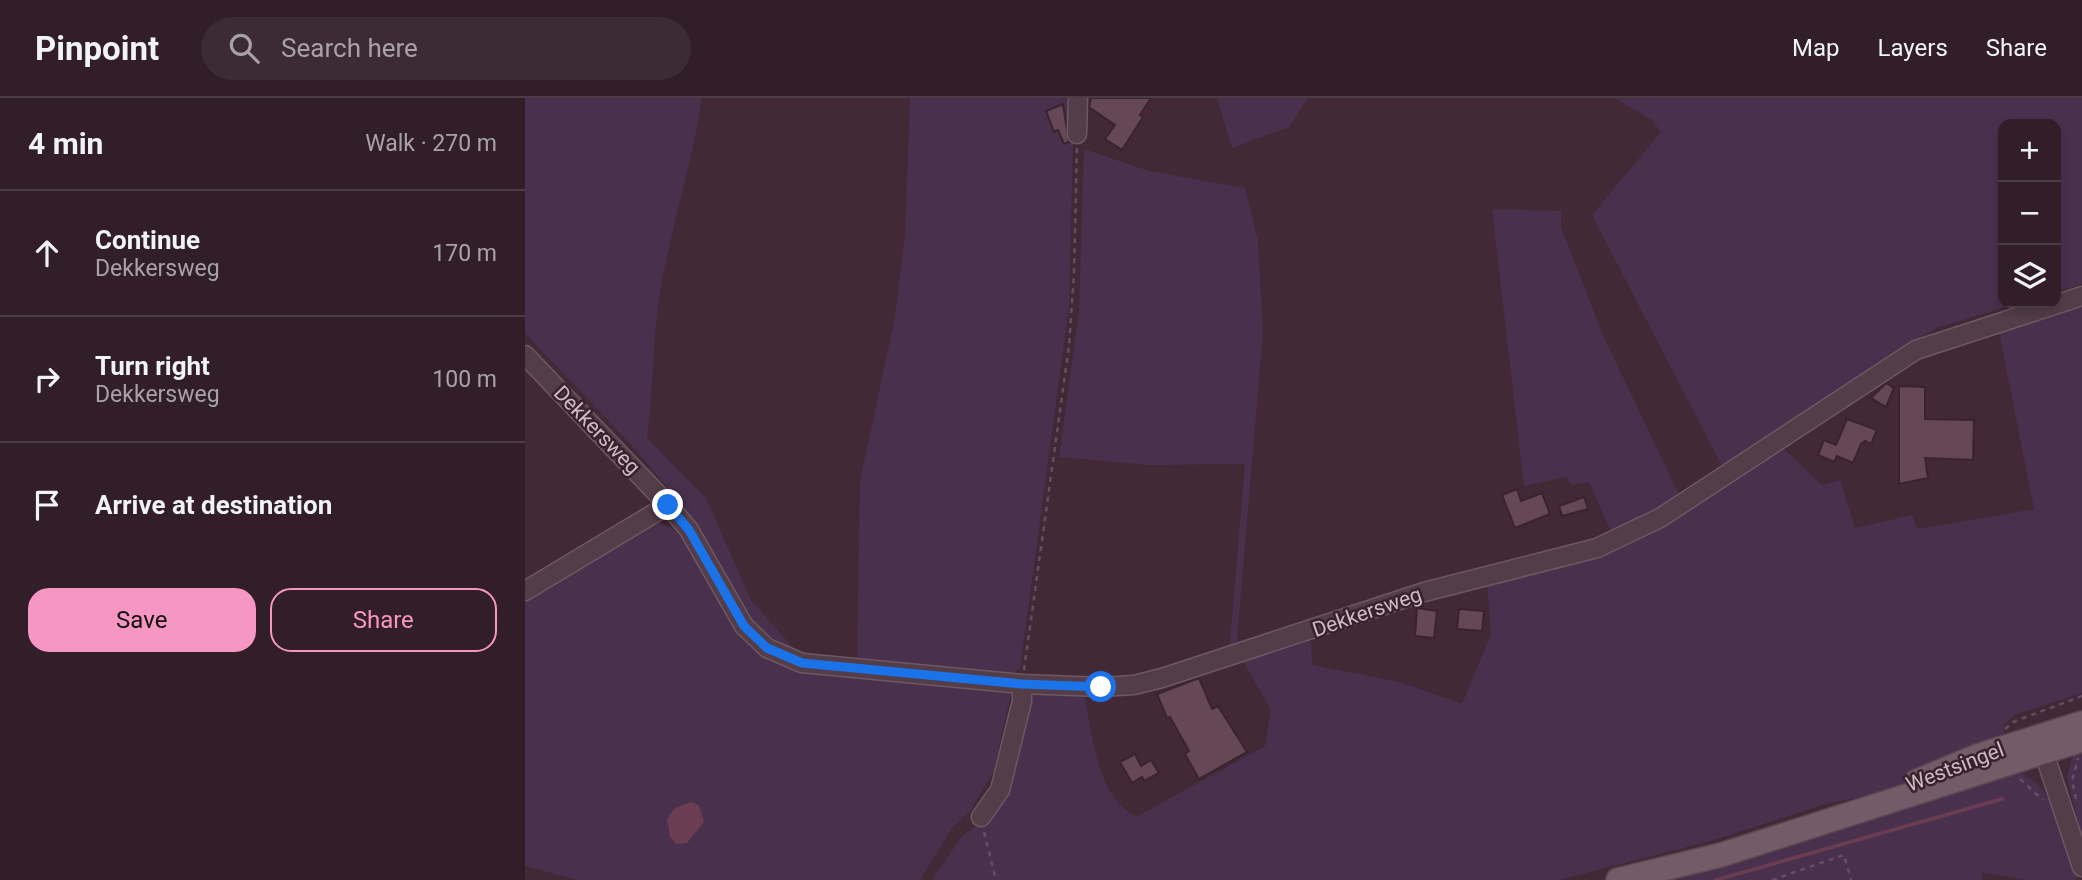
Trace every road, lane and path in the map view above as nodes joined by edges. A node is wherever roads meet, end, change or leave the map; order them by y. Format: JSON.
{"nodes":[{"id":1,"x":1078,"y":98,"type":"edge"},
{"id":2,"x":1077,"y":134,"type":"joint"},
{"id":3,"x":2082,"y":296,"type":"edge"},
{"id":4,"x":525,"y":355,"type":"edge"},
{"id":5,"x":668,"y":505,"type":"junction"},
{"id":6,"x":525,"y":591,"type":"edge"},
{"id":7,"x":1022,"y":684,"type":"junction"},
{"id":8,"x":2082,"y":696,"type":"edge"},
{"id":9,"x":2065,"y":702,"type":"dead end"},
{"id":10,"x":2082,"y":723,"type":"edge"},
{"id":11,"x":2082,"y":740,"type":"edge"},
{"id":12,"x":2041,"y":745,"type":"junction"},
{"id":13,"x":981,"y":817,"type":"joint"},
{"id":14,"x":2082,"y":867,"type":"edge"},
{"id":15,"x":996,"y":880,"type":"edge"},
{"id":16,"x":1618,"y":880,"type":"edge"},
{"id":17,"x":1772,"y":880,"type":"edge"},
{"id":18,"x":1851,"y":880,"type":"edge"}],
"edges":[{"from":1,"to":2,"type":"street"},
{"from":2,"to":7,"type":"path"},
{"from":3,"to":7,"type":"street","name":"Dekkersweg"},
{"from":4,"to":5,"type":"street","name":"Dekkersweg"},
{"from":5,"to":6,"type":"street"},
{"from":5,"to":7,"type":"street","name":"Dekkersweg"},
{"from":7,"to":13,"type":"street"},
{"from":8,"to":9,"type":"path"},
{"from":10,"to":12,"type":"main road","name":"Westsingel"},
{"from":11,"to":12,"type":"main road","name":"Westsingel"},
{"from":12,"to":14,"type":"street"},
{"from":12,"to":16,"type":"main road","name":"Westsingel"},
{"from":13,"to":15,"type":"path"},
{"from":17,"to":18,"type":"path"}]}
